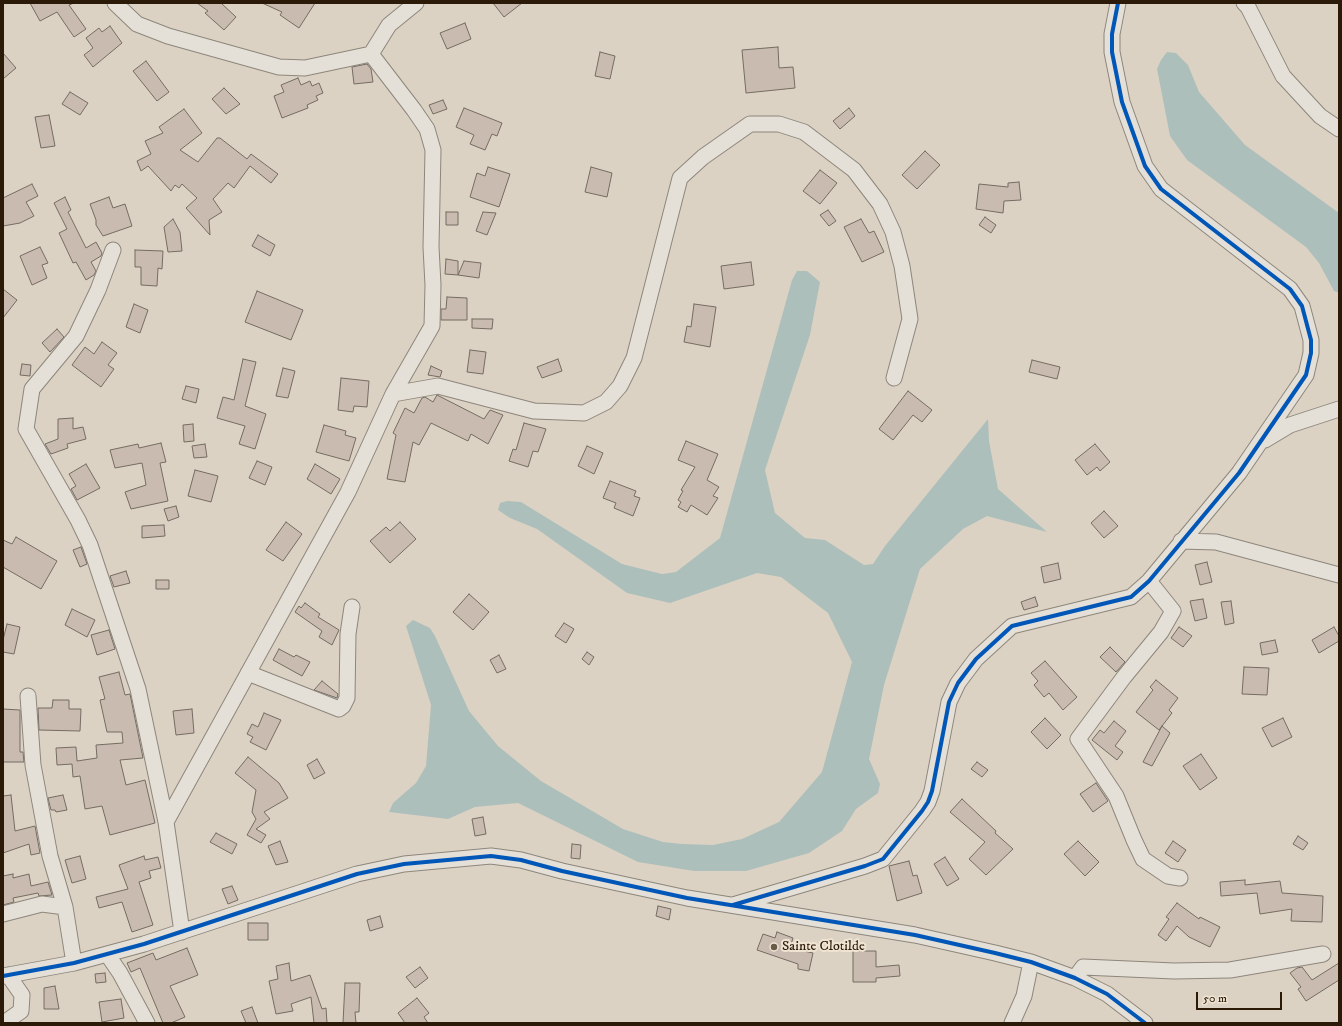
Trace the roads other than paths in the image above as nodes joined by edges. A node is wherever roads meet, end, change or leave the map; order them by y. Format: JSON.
{"nodes":[{"id":1,"x":114,"y":3,"type":"edge"},
{"id":2,"x":416,"y":3,"type":"edge"},
{"id":3,"x":1118,"y":3,"type":"edge"},
{"id":4,"x":1244,"y":3,"type":"edge"},
{"id":5,"x":371,"y":54,"type":"junction"},
{"id":6,"x":1339,"y":129,"type":"edge"},
{"id":7,"x":113,"y":250,"type":"dead end"},
{"id":8,"x":894,"y":378,"type":"dead end"},
{"id":9,"x":393,"y":394,"type":"junction"},
{"id":10,"x":1339,"y":409,"type":"edge"},
{"id":11,"x":1260,"y":442,"type":"junction"},
{"id":12,"x":1181,"y":541,"type":"junction"},
{"id":13,"x":1339,"y":575,"type":"edge"},
{"id":14,"x":1150,"y":581,"type":"junction"},
{"id":15,"x":352,"y":607,"type":"dead end"},
{"id":16,"x":248,"y":673,"type":"junction"},
{"id":17,"x":28,"y":696,"type":"dead end"},
{"id":18,"x":166,"y":822,"type":"junction"},
{"id":19,"x":1180,"y":878,"type":"dead end"},
{"id":20,"x":732,"y":905,"type":"junction"},
{"id":21,"x":66,"y":907,"type":"junction"},
{"id":22,"x":3,"y":914,"type":"edge"},
{"id":23,"x":182,"y":932,"type":"junction"},
{"id":24,"x":107,"y":954,"type":"junction"},
{"id":25,"x":1323,"y":954,"type":"dead end"},
{"id":26,"x":1031,"y":962,"type":"junction"},
{"id":27,"x":74,"y":963,"type":"junction"},
{"id":28,"x":5,"y":975,"type":"edge"},
{"id":29,"x":1075,"y":978,"type":"junction"},
{"id":30,"x":4,"y":1023,"type":"edge"},
{"id":31,"x":147,"y":1023,"type":"edge"},
{"id":32,"x":1012,"y":1023,"type":"edge"},
{"id":33,"x":1145,"y":1023,"type":"edge"}],
"edges":[{"from":1,"to":5,"type":"street"},
{"from":2,"to":5,"type":"street"},
{"from":3,"to":11,"type":"street"},
{"from":4,"to":6,"type":"street"},
{"from":5,"to":9,"type":"street"},
{"from":7,"to":18,"type":"street"},
{"from":8,"to":9,"type":"street"},
{"from":9,"to":16,"type":"street"},
{"from":10,"to":11,"type":"street"},
{"from":11,"to":12,"type":"street"},
{"from":12,"to":13,"type":"street"},
{"from":12,"to":14,"type":"street"},
{"from":14,"to":19,"type":"street"},
{"from":14,"to":20,"type":"street"},
{"from":15,"to":16,"type":"street"},
{"from":16,"to":18,"type":"street"},
{"from":17,"to":21,"type":"street"},
{"from":18,"to":23,"type":"street"},
{"from":20,"to":23,"type":"street"},
{"from":20,"to":26,"type":"street"},
{"from":21,"to":22,"type":"street"},
{"from":21,"to":27,"type":"street"},
{"from":23,"to":24,"type":"street"},
{"from":24,"to":27,"type":"street"},
{"from":24,"to":31,"type":"street"},
{"from":25,"to":29,"type":"street"},
{"from":26,"to":29,"type":"street"},
{"from":26,"to":32,"type":"street"},
{"from":27,"to":28,"type":"street"},
{"from":28,"to":30,"type":"street"},
{"from":29,"to":33,"type":"street"}]}
